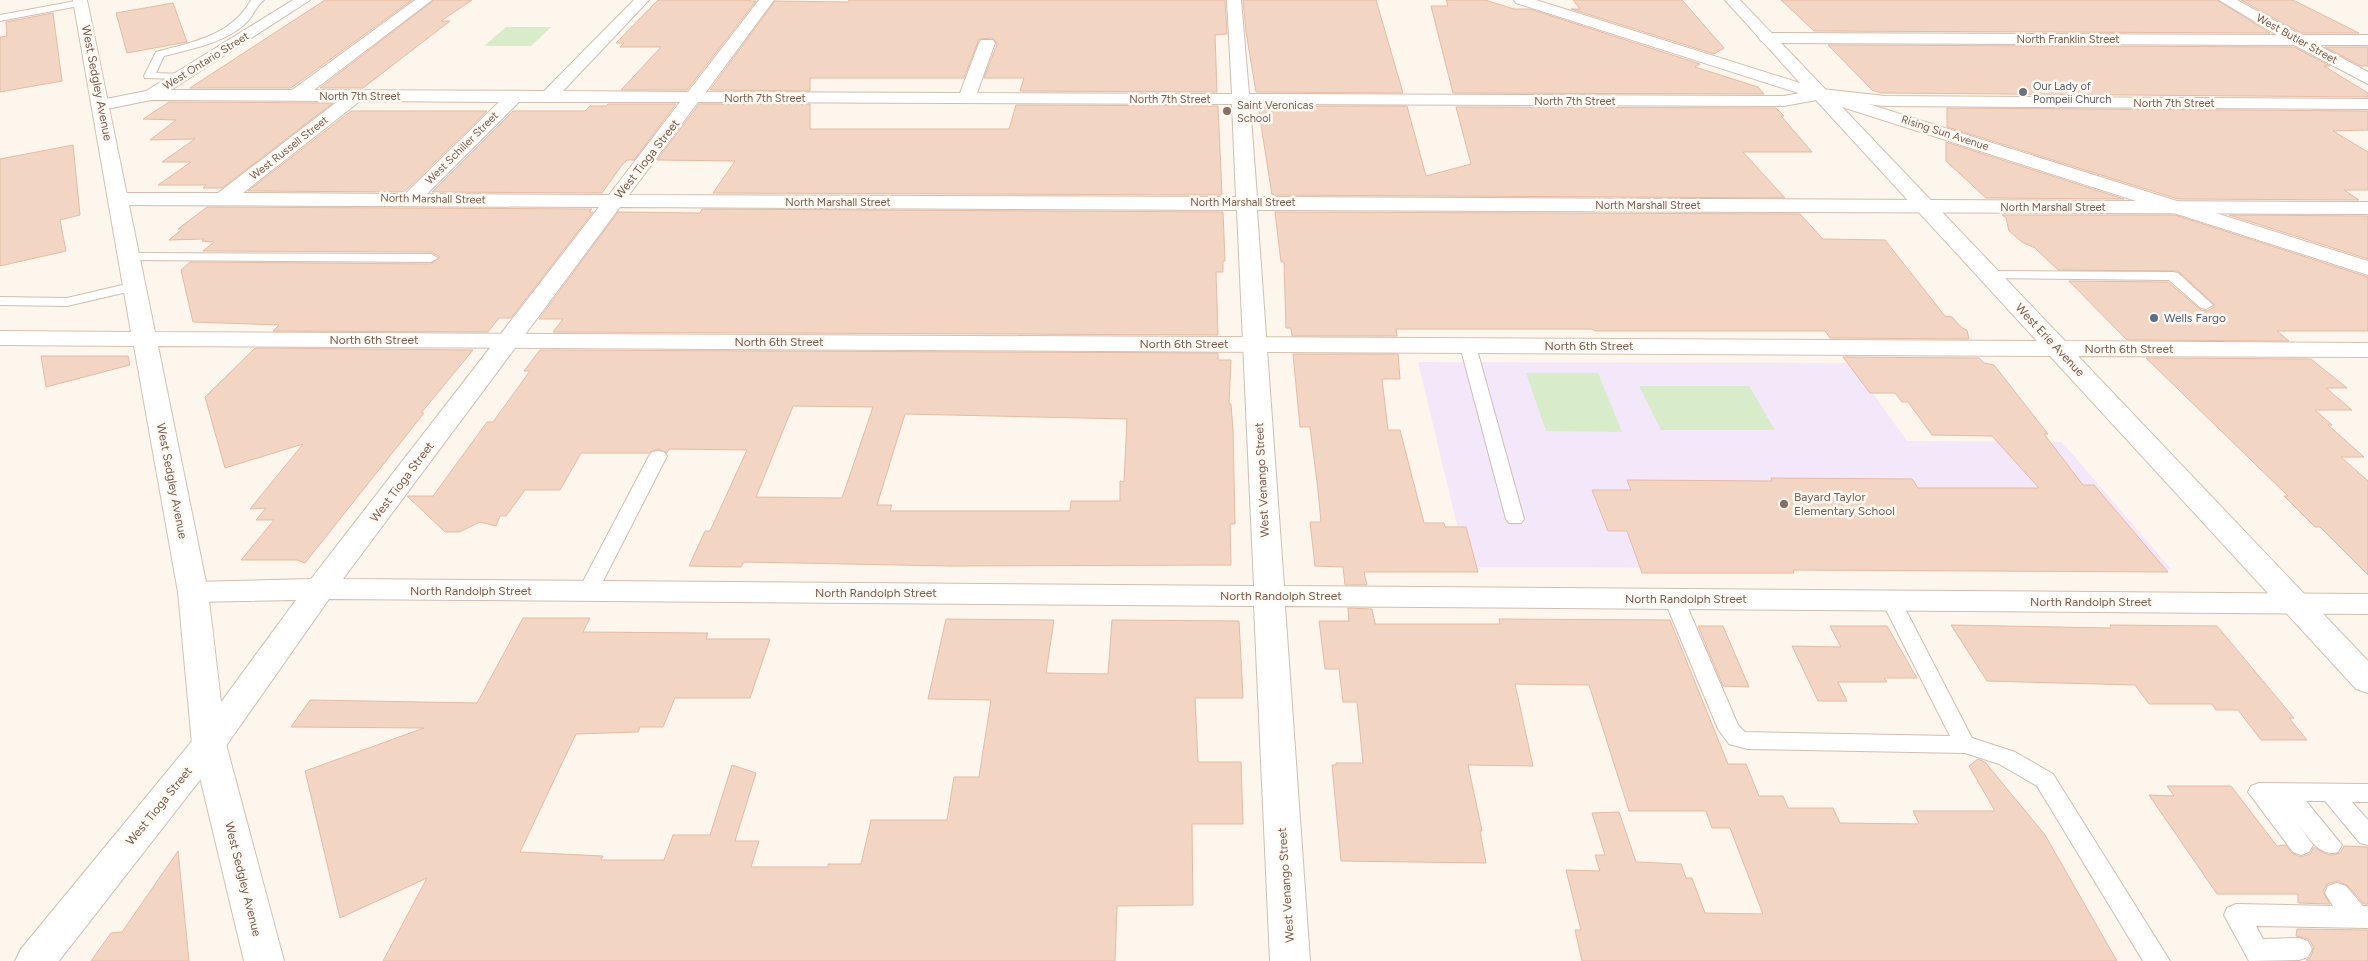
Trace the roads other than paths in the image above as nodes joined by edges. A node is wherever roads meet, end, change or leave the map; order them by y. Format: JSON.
{"nodes":[{"id":1,"x":260,"y":0,"type":"edge"},
{"id":2,"x":303,"y":0,"type":"edge"},
{"id":3,"x":425,"y":0,"type":"edge"},
{"id":4,"x":642,"y":0,"type":"edge"},
{"id":5,"x":767,"y":0,"type":"edge"},
{"id":6,"x":1234,"y":0,"type":"edge"},
{"id":7,"x":1521,"y":0,"type":"edge"},
{"id":8,"x":1732,"y":0,"type":"edge"},
{"id":9,"x":2226,"y":0,"type":"edge"},
{"id":10,"x":81,"y":2,"type":"edge"},
{"id":11,"x":0,"y":18,"type":"edge"},
{"id":12,"x":1767,"y":38,"type":"junction"},
{"id":13,"x":2298,"y":40,"type":"junction"},
{"id":14,"x":2368,"y":40,"type":"edge"},
{"id":15,"x":987,"y":43,"type":"dead end"},
{"id":16,"x":180,"y":77,"type":"junction"},
{"id":17,"x":2368,"y":79,"type":"edge"},
{"id":18,"x":1822,"y":94,"type":"junction"},
{"id":19,"x":151,"y":95,"type":"junction"},
{"id":20,"x":295,"y":96,"type":"junction"},
{"id":21,"x":354,"y":96,"type":"junction"},
{"id":22,"x":514,"y":97,"type":"junction"},
{"id":23,"x":548,"y":97,"type":"junction"},
{"id":24,"x":695,"y":97,"type":"junction"},
{"id":25,"x":966,"y":99,"type":"junction"},
{"id":26,"x":1241,"y":100,"type":"junction"},
{"id":27,"x":2368,"y":104,"type":"edge"},
{"id":28,"x":102,"y":105,"type":"junction"},
{"id":29,"x":118,"y":199,"type":"junction"},
{"id":30,"x":223,"y":199,"type":"junction"},
{"id":31,"x":411,"y":199,"type":"junction"},
{"id":32,"x":614,"y":201,"type":"junction"},
{"id":33,"x":1246,"y":202,"type":"junction"},
{"id":34,"x":1925,"y":207,"type":"junction"},
{"id":35,"x":2176,"y":207,"type":"junction"},
{"id":36,"x":2368,"y":208,"type":"edge"},
{"id":37,"x":130,"y":257,"type":"junction"},
{"id":38,"x":431,"y":258,"type":"dead end"},
{"id":39,"x":2368,"y":268,"type":"edge"},
{"id":40,"x":1989,"y":275,"type":"junction"},
{"id":41,"x":135,"y":286,"type":"junction"},
{"id":42,"x":0,"y":302,"type":"edge"},
{"id":43,"x":2206,"y":305,"type":"dead end"},
{"id":44,"x":0,"y":338,"type":"edge"},
{"id":45,"x":144,"y":339,"type":"junction"},
{"id":46,"x":509,"y":341,"type":"junction"},
{"id":47,"x":1255,"y":345,"type":"junction"},
{"id":48,"x":1468,"y":346,"type":"junction"},
{"id":49,"x":2058,"y":349,"type":"junction"},
{"id":50,"x":2368,"y":350,"type":"edge"},
{"id":51,"x":658,"y":456,"type":"dead end"},
{"id":52,"x":1515,"y":519,"type":"dead end"},
{"id":53,"x":320,"y":590,"type":"junction"},
{"id":54,"x":588,"y":591,"type":"junction"},
{"id":55,"x":193,"y":592,"type":"junction"},
{"id":56,"x":1268,"y":596,"type":"junction"},
{"id":57,"x":1674,"y":598,"type":"junction"},
{"id":58,"x":1891,"y":600,"type":"junction"},
{"id":59,"x":2295,"y":603,"type":"junction"},
{"id":60,"x":2368,"y":604,"type":"edge"},
{"id":61,"x":2368,"y":681,"type":"edge"},
{"id":62,"x":209,"y":744,"type":"junction"},
{"id":63,"x":1965,"y":744,"type":"junction"},
{"id":64,"x":2284,"y":792,"type":"junction"},
{"id":65,"x":2330,"y":792,"type":"junction"},
{"id":66,"x":2368,"y":793,"type":"edge"},
{"id":67,"x":2368,"y":836,"type":"edge"},
{"id":68,"x":2301,"y":845,"type":"dead end"},
{"id":69,"x":2330,"y":845,"type":"dead end"},
{"id":70,"x":2337,"y":893,"type":"dead end"},
{"id":71,"x":2363,"y":917,"type":"edge"},
{"id":72,"x":2298,"y":949,"type":"dead end"},
{"id":73,"x":2260,"y":955,"type":"edge"},
{"id":74,"x":35,"y":961,"type":"edge"},
{"id":75,"x":264,"y":961,"type":"edge"},
{"id":76,"x":1290,"y":961,"type":"edge"},
{"id":77,"x":2157,"y":961,"type":"edge"}],
"edges":[{"from":1,"to":16,"type":"lane"},
{"from":2,"to":16,"type":"street","name":"West Ontario Street"},
{"from":3,"to":20,"type":"street"},
{"from":4,"to":23,"type":"street"},
{"from":5,"to":24,"type":"street","name":"West Tioga Street"},
{"from":6,"to":26,"type":"street","name":"West Venango Street"},
{"from":7,"to":18,"type":"street","name":"Rising Sun Avenue"},
{"from":8,"to":12,"type":"street","name":"West Erie Avenue"},
{"from":9,"to":13,"type":"street","name":"West Butler Street"},
{"from":10,"to":11,"type":"lane"},
{"from":10,"to":28,"type":"street","name":"West Sedgley Avenue"},
{"from":12,"to":13,"type":"street","name":"North Franklin Street"},
{"from":12,"to":18,"type":"street","name":"West Erie Avenue"},
{"from":13,"to":14,"type":"street","name":"North Franklin Street"},
{"from":13,"to":17,"type":"street","name":"West Butler Street"},
{"from":15,"to":25,"type":"street"},
{"from":16,"to":19,"type":"street","name":"West Ontario Street"},
{"from":18,"to":26,"type":"street","name":"North 7th Street"},
{"from":18,"to":27,"type":"street","name":"North 7th Street"},
{"from":18,"to":34,"type":"street","name":"West Erie Avenue"},
{"from":18,"to":35,"type":"street","name":"Rising Sun Avenue"},
{"from":19,"to":20,"type":"street","name":"North 7th Street"},
{"from":19,"to":28,"type":"street","name":"West Ontario Street"},
{"from":20,"to":21,"type":"street","name":"North 7th Street"},
{"from":21,"to":22,"type":"street","name":"North 7th Street"},
{"from":21,"to":30,"type":"street","name":"West Russell Street"},
{"from":22,"to":23,"type":"street","name":"North 7th Street"},
{"from":22,"to":31,"type":"street","name":"West Schiller Street"},
{"from":23,"to":24,"type":"street","name":"North 7th Street"},
{"from":24,"to":25,"type":"street","name":"North 7th Street"},
{"from":24,"to":32,"type":"street","name":"West Tioga Street"},
{"from":25,"to":26,"type":"street","name":"North 7th Street"},
{"from":26,"to":33,"type":"street","name":"West Venango Street"},
{"from":28,"to":29,"type":"street","name":"West Sedgley Avenue"},
{"from":29,"to":30,"type":"street","name":"North Marshall Street"},
{"from":29,"to":37,"type":"street","name":"West Sedgley Avenue"},
{"from":30,"to":31,"type":"street","name":"North Marshall Street"},
{"from":31,"to":32,"type":"street","name":"North Marshall Street"},
{"from":32,"to":33,"type":"street","name":"North Marshall Street"},
{"from":32,"to":46,"type":"street","name":"West Tioga Street"},
{"from":33,"to":34,"type":"street","name":"North Marshall Street"},
{"from":33,"to":47,"type":"street","name":"West Venango Street"},
{"from":34,"to":35,"type":"street","name":"North Marshall Street"},
{"from":34,"to":40,"type":"street","name":"West Erie Avenue"},
{"from":35,"to":36,"type":"street","name":"North Marshall Street"},
{"from":35,"to":39,"type":"street","name":"Rising Sun Avenue"},
{"from":37,"to":38,"type":"lane"},
{"from":37,"to":41,"type":"street","name":"West Sedgley Avenue"},
{"from":40,"to":43,"type":"lane"},
{"from":40,"to":49,"type":"street","name":"West Erie Avenue"},
{"from":41,"to":42,"type":"lane"},
{"from":41,"to":45,"type":"street","name":"West Sedgley Avenue"},
{"from":44,"to":45,"type":"street","name":"North 6th Street"},
{"from":45,"to":46,"type":"street","name":"North 6th Street"},
{"from":45,"to":55,"type":"street","name":"West Sedgley Avenue"},
{"from":46,"to":47,"type":"street","name":"North 6th Street"},
{"from":46,"to":53,"type":"street","name":"West Tioga Street"},
{"from":47,"to":48,"type":"street","name":"North 6th Street"},
{"from":47,"to":56,"type":"street","name":"West Venango Street"},
{"from":48,"to":49,"type":"street","name":"North 6th Street"},
{"from":48,"to":52,"type":"lane"},
{"from":49,"to":50,"type":"street","name":"North 6th Street"},
{"from":49,"to":59,"type":"street","name":"West Erie Avenue"},
{"from":51,"to":54,"type":"lane"},
{"from":53,"to":54,"type":"street","name":"North Randolph Street"},
{"from":53,"to":55,"type":"street","name":"North Randolph Street"},
{"from":53,"to":62,"type":"street","name":"West Tioga Street"},
{"from":54,"to":56,"type":"street","name":"North Randolph Street"},
{"from":55,"to":62,"type":"street","name":"West Sedgley Avenue"},
{"from":56,"to":57,"type":"street","name":"North Randolph Street"},
{"from":56,"to":76,"type":"street","name":"West Venango Street"},
{"from":57,"to":58,"type":"street","name":"North Randolph Street"},
{"from":57,"to":63,"type":"lane"},
{"from":58,"to":59,"type":"street","name":"North Randolph Street"},
{"from":58,"to":63,"type":"lane"},
{"from":59,"to":60,"type":"street","name":"North Randolph Street"},
{"from":59,"to":61,"type":"street","name":"West Erie Avenue"},
{"from":62,"to":74,"type":"street","name":"West Tioga Street"},
{"from":62,"to":75,"type":"street","name":"West Sedgley Avenue"},
{"from":63,"to":77,"type":"lane"},
{"from":64,"to":65,"type":"lane"},
{"from":64,"to":68,"type":"lane"},
{"from":64,"to":69,"type":"lane"},
{"from":65,"to":66,"type":"lane"},
{"from":65,"to":67,"type":"lane"},
{"from":70,"to":71,"type":"lane"},
{"from":71,"to":73,"type":"lane"},
{"from":72,"to":73,"type":"lane"}]}
